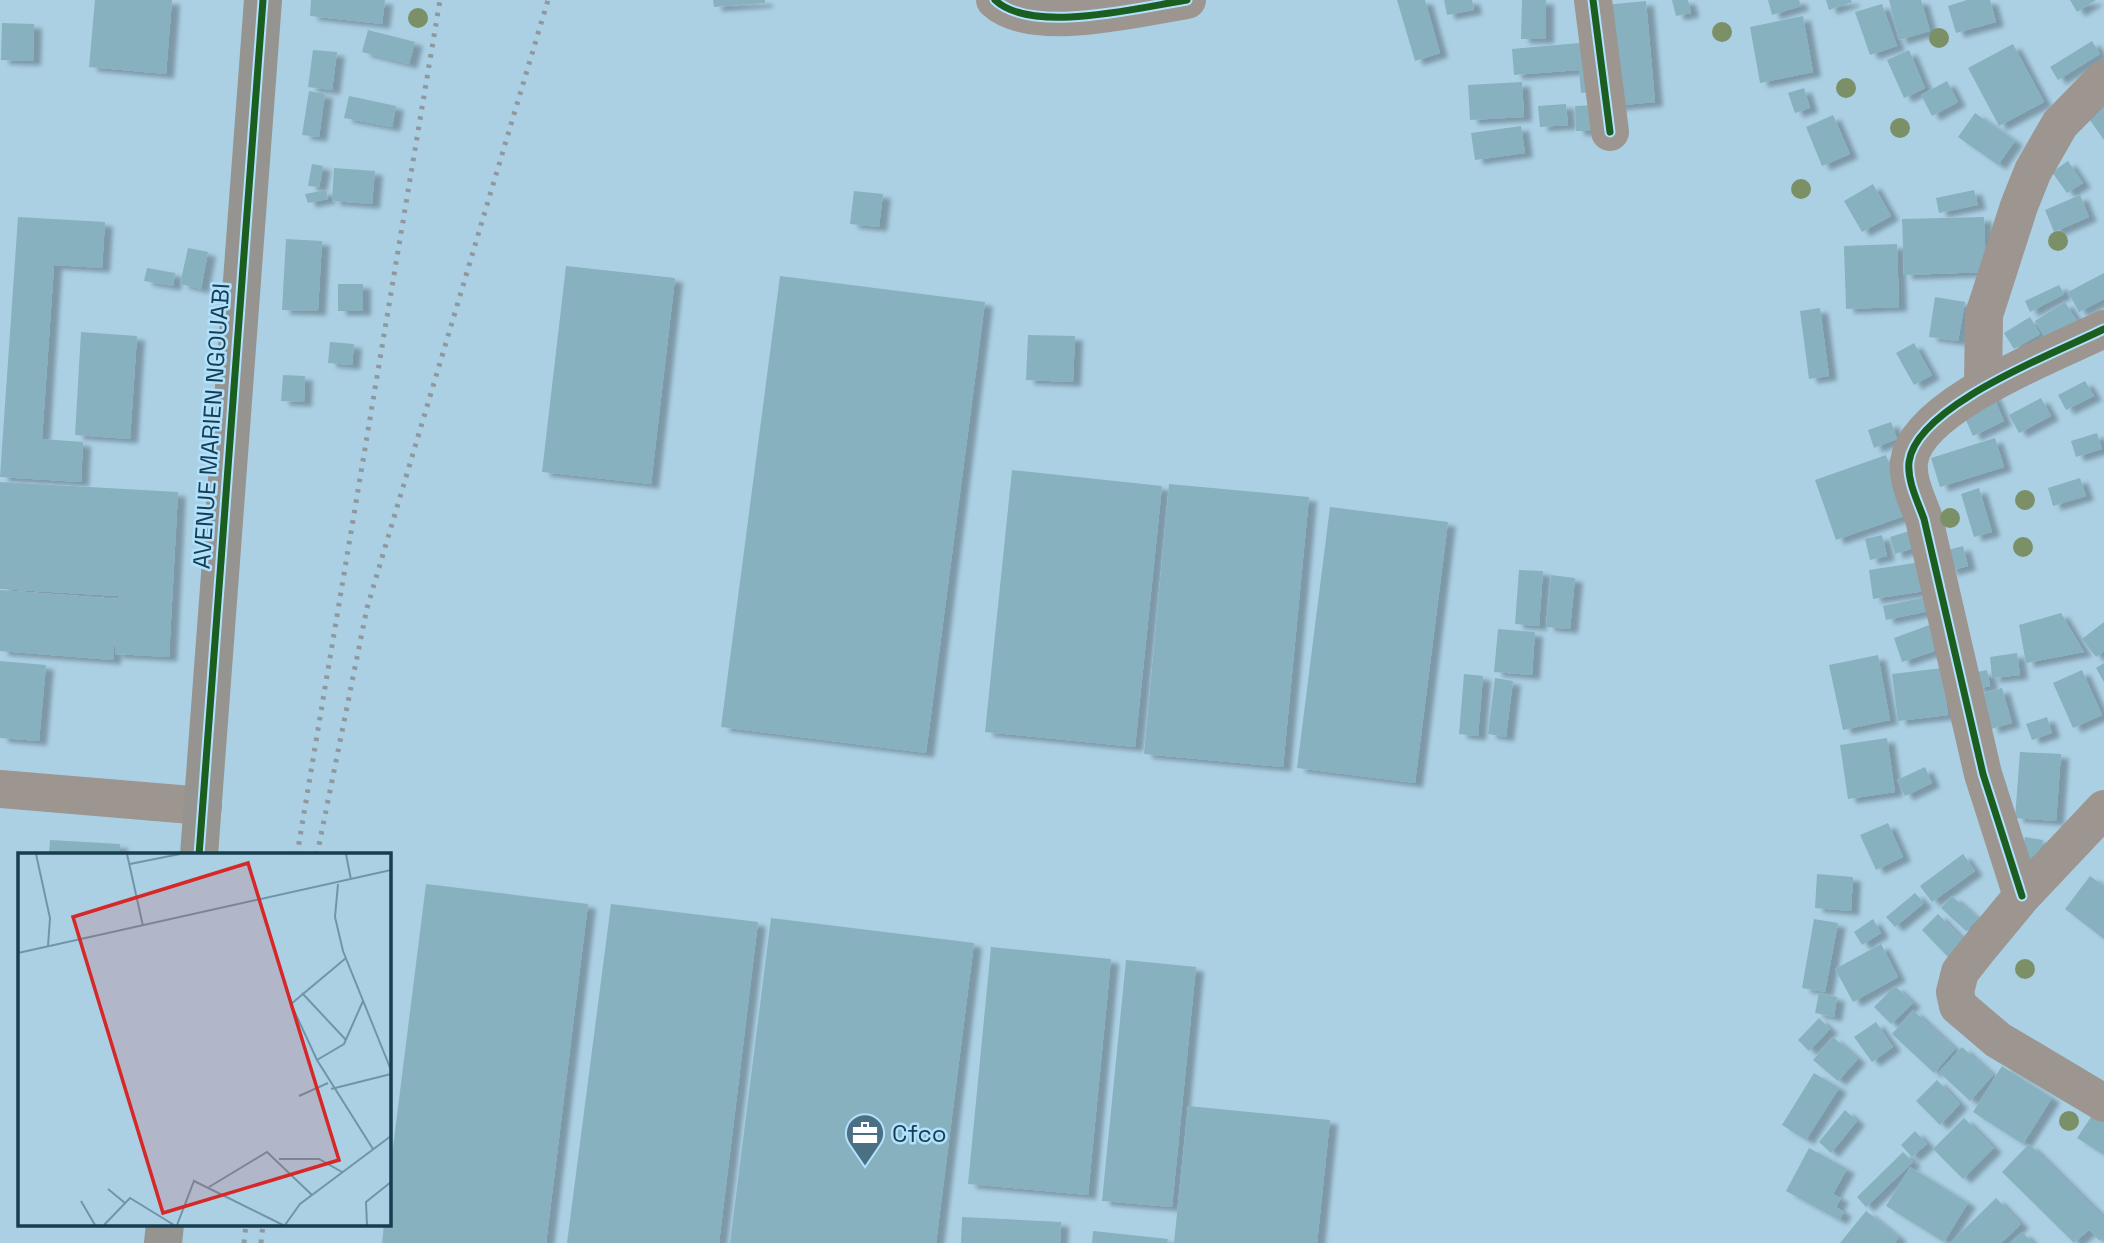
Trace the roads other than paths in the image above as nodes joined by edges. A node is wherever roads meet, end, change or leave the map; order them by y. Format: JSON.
{"nodes":[{"id":1,"x":263,"y":0,"type":"edge"},
{"id":2,"x":995,"y":0,"type":"edge"},
{"id":3,"x":1187,"y":0,"type":"edge"},
{"id":4,"x":1592,"y":0,"type":"edge"},
{"id":5,"x":2104,"y":79,"type":"edge"},
{"id":6,"x":1610,"y":132,"type":"dead end"},
{"id":7,"x":2104,"y":329,"type":"edge"},
{"id":8,"x":1983,"y":385,"type":"junction"},
{"id":9,"x":0,"y":789,"type":"edge"},
{"id":10,"x":203,"y":806,"type":"junction"},
{"id":11,"x":2104,"y":809,"type":"edge"},
{"id":12,"x":199,"y":853,"type":"edge"},
{"id":13,"x":2022,"y":896,"type":"junction"},
{"id":14,"x":2104,"y":1103,"type":"edge"}],
"edges":[{"from":1,"to":10,"type":"street","name":"AVENUE MARIEN NGOUABI"},
{"from":2,"to":3,"type":"street"},
{"from":4,"to":6,"type":"street"},
{"from":5,"to":8,"type":"street"},
{"from":7,"to":8,"type":"street"},
{"from":8,"to":13,"type":"street"},
{"from":9,"to":10,"type":"street"},
{"from":10,"to":12,"type":"street","name":"AVENUE MARIEN NGOUABI"},
{"from":11,"to":13,"type":"street"},
{"from":13,"to":14,"type":"street"}]}
